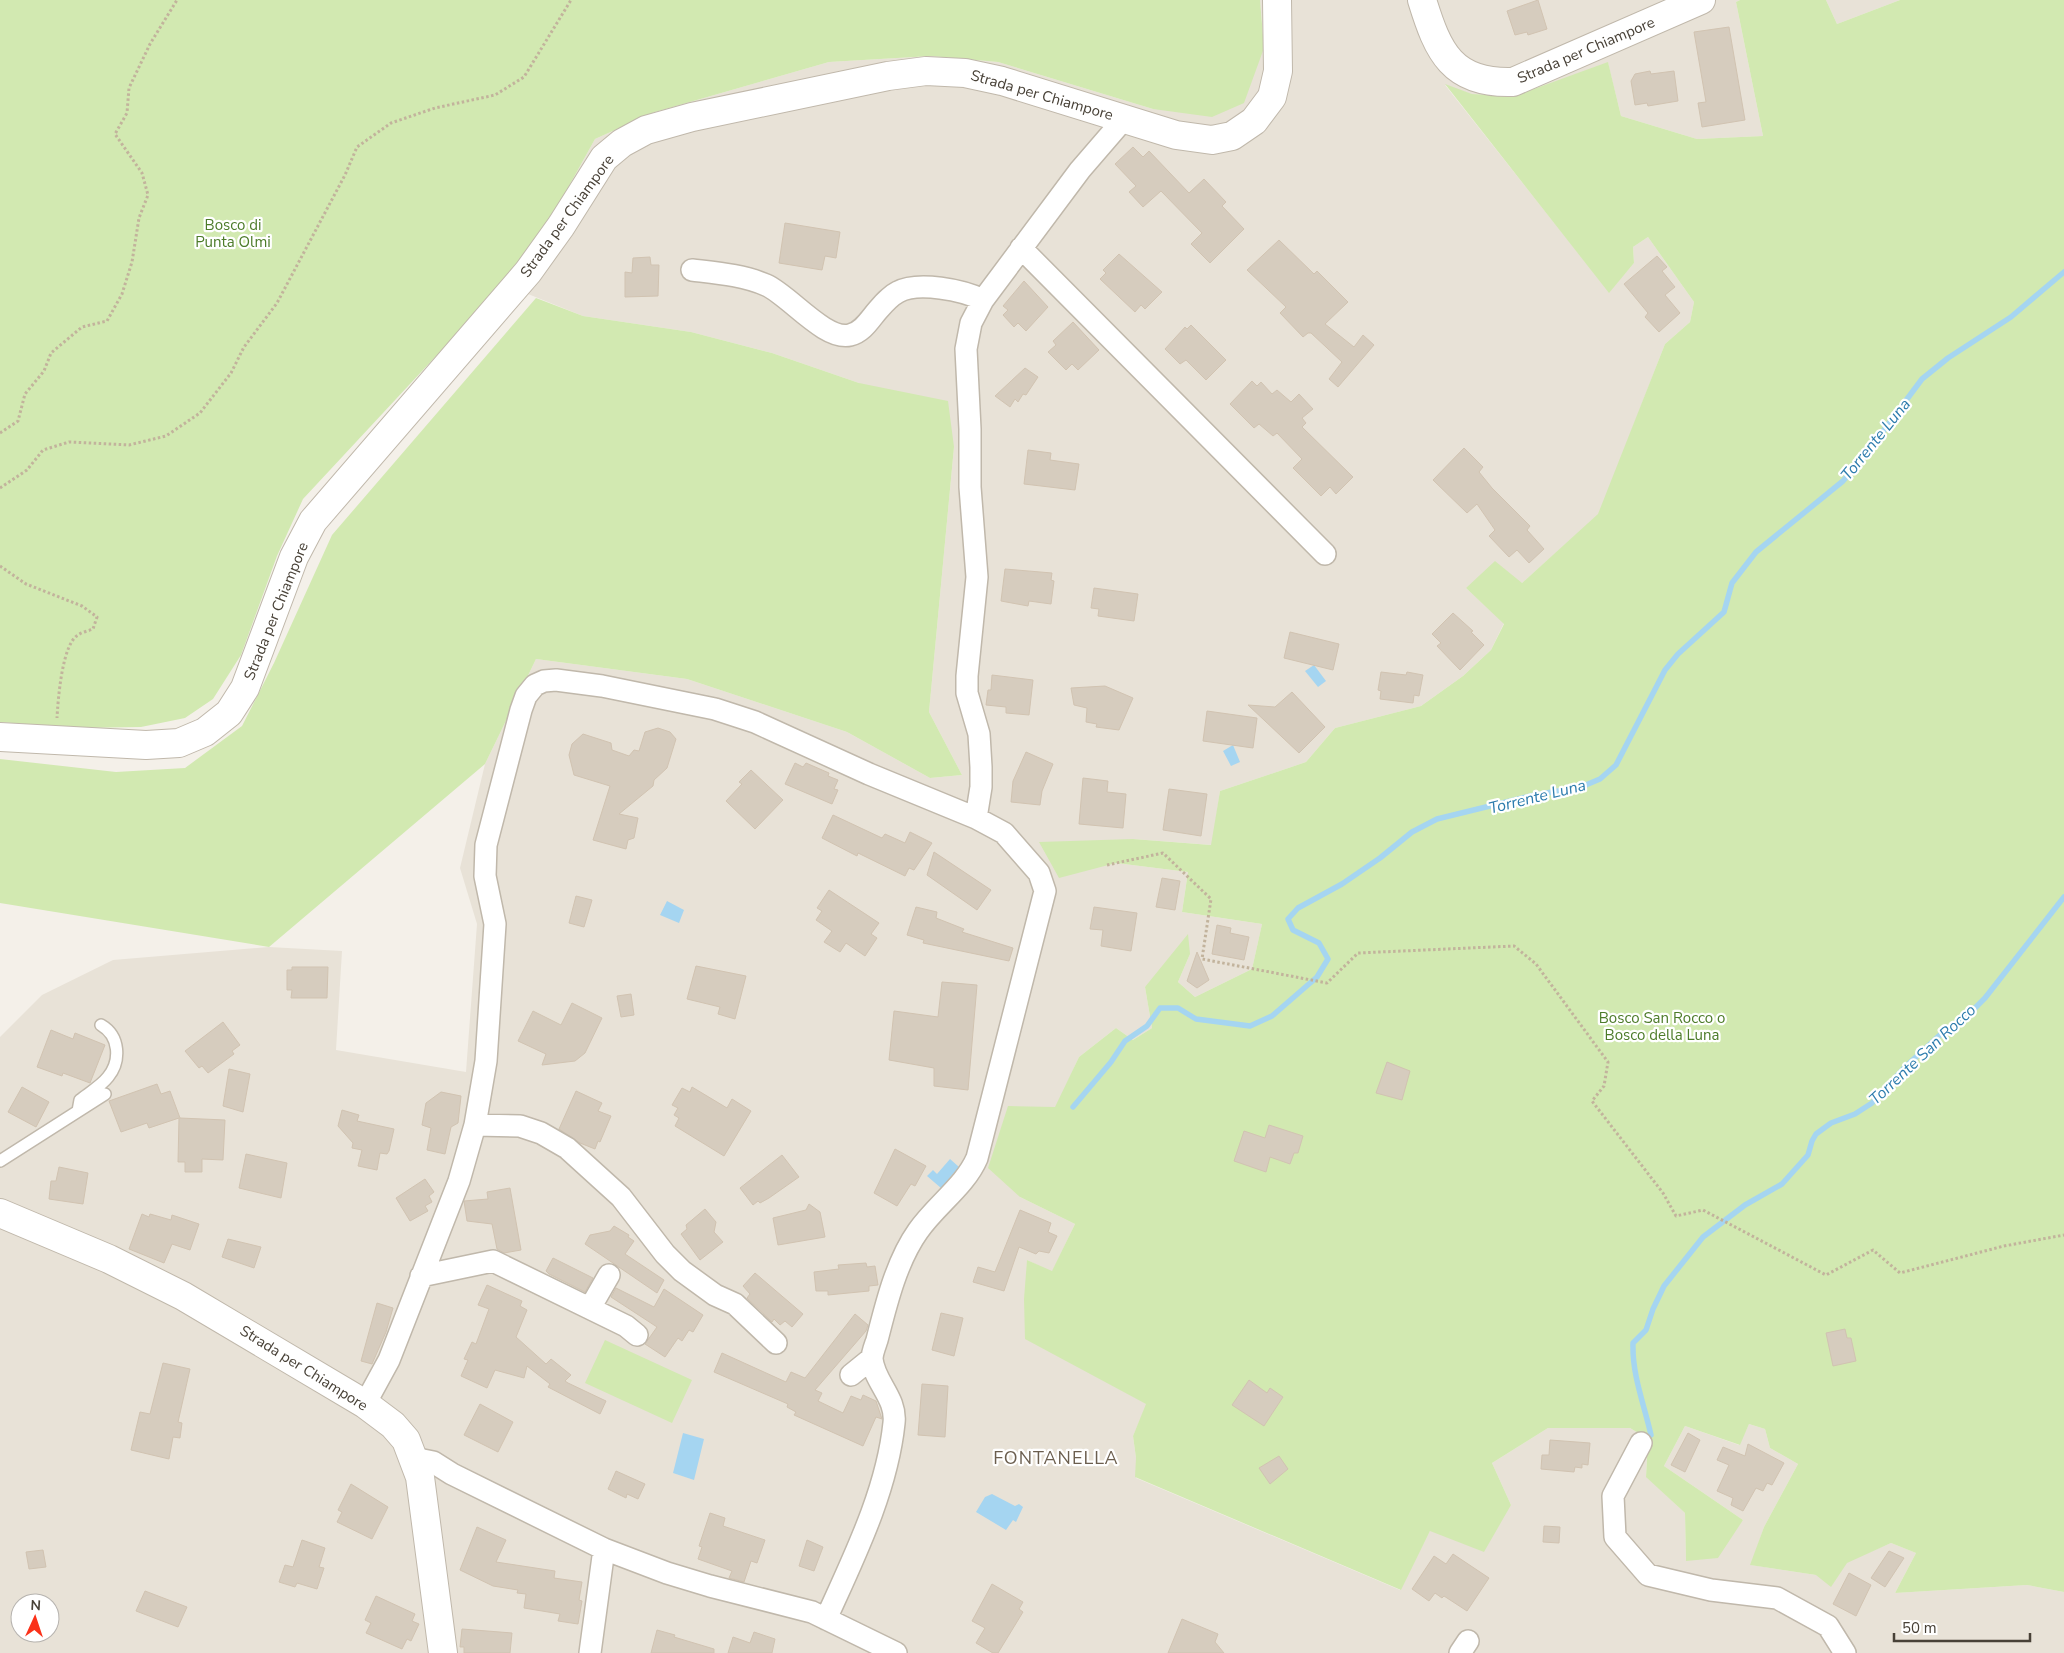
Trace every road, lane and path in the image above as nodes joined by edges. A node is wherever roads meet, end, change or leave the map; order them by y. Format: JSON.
{"nodes":[{"id":1,"x":177,"y":0,"type":"edge"},
{"id":2,"x":571,"y":0,"type":"edge"},
{"id":3,"x":1277,"y":0,"type":"edge"},
{"id":4,"x":1422,"y":0,"type":"edge"},
{"id":5,"x":1701,"y":0,"type":"edge"},
{"id":6,"x":1124,"y":120,"type":"junction"},
{"id":7,"x":1021,"y":248,"type":"junction"},
{"id":8,"x":692,"y":270,"type":"dead end"},
{"id":9,"x":983,"y":300,"type":"junction"},
{"id":10,"x":0,"y":432,"type":"edge"},
{"id":11,"x":0,"y":488,"type":"edge"},
{"id":12,"x":1325,"y":554,"type":"dead end"},
{"id":13,"x":0,"y":566,"type":"edge"},
{"id":14,"x":0,"y":737,"type":"edge"},
{"id":15,"x":56,"y":741,"type":"junction"},
{"id":16,"x":976,"y":818,"type":"junction"},
{"id":17,"x":1107,"y":865,"type":"dead end"},
{"id":18,"x":101,"y":1025,"type":"dead end"},
{"id":19,"x":105,"y":1094,"type":"dead end"},
{"id":20,"x":78,"y":1111,"type":"junction"},
{"id":21,"x":475,"y":1125,"type":"junction"},
{"id":22,"x":0,"y":1161,"type":"edge"},
{"id":23,"x":0,"y":1213,"type":"edge"},
{"id":24,"x":2064,"y":1235,"type":"edge"},
{"id":25,"x":609,"y":1275,"type":"dead end"},
{"id":26,"x":421,"y":1276,"type":"junction"},
{"id":27,"x":590,"y":1308,"type":"junction"},
{"id":28,"x":638,"y":1335,"type":"dead end"},
{"id":29,"x":776,"y":1342,"type":"dead end"},
{"id":30,"x":872,"y":1358,"type":"junction"},
{"id":31,"x":851,"y":1375,"type":"dead end"},
{"id":32,"x":365,"y":1404,"type":"junction"},
{"id":33,"x":1641,"y":1442,"type":"dead end"},
{"id":34,"x":413,"y":1458,"type":"junction"},
{"id":35,"x":604,"y":1550,"type":"junction"},
{"id":36,"x":826,"y":1619,"type":"junction"},
{"id":37,"x":443,"y":1653,"type":"edge"},
{"id":38,"x":590,"y":1653,"type":"edge"},
{"id":39,"x":896,"y":1653,"type":"edge"},
{"id":40,"x":1845,"y":1653,"type":"edge"}],
"edges":[{"from":1,"to":10,"type":"path"},
{"from":2,"to":11,"type":"path"},
{"from":3,"to":6,"type":"street","name":"Strada per Chiampore"},
{"from":4,"to":5,"type":"street","name":"Strada per Chiampore"},
{"from":6,"to":7,"type":"street"},
{"from":6,"to":15,"type":"street","name":"Strada per Chiampore"},
{"from":7,"to":9,"type":"street"},
{"from":7,"to":12,"type":"street"},
{"from":8,"to":9,"type":"street"},
{"from":9,"to":16,"type":"street"},
{"from":13,"to":15,"type":"path"},
{"from":14,"to":15,"type":"street","name":"Strada per Chiampore"},
{"from":16,"to":21,"type":"street"},
{"from":16,"to":30,"type":"street"},
{"from":17,"to":24,"type":"path"},
{"from":18,"to":20,"type":"lane"},
{"from":19,"to":20,"type":"lane"},
{"from":20,"to":22,"type":"lane"},
{"from":21,"to":26,"type":"street"},
{"from":21,"to":29,"type":"street"},
{"from":23,"to":32,"type":"street","name":"Strada per Chiampore"},
{"from":25,"to":27,"type":"street"},
{"from":26,"to":27,"type":"street"},
{"from":26,"to":32,"type":"street"},
{"from":27,"to":28,"type":"street"},
{"from":30,"to":31,"type":"street"},
{"from":30,"to":36,"type":"street"},
{"from":32,"to":34,"type":"street","name":"Strada per Chiampore"},
{"from":33,"to":40,"type":"street"},
{"from":34,"to":35,"type":"street"},
{"from":34,"to":37,"type":"street","name":"Strada per Chiampore"},
{"from":35,"to":36,"type":"street"},
{"from":35,"to":38,"type":"street"},
{"from":36,"to":39,"type":"street"}]}
